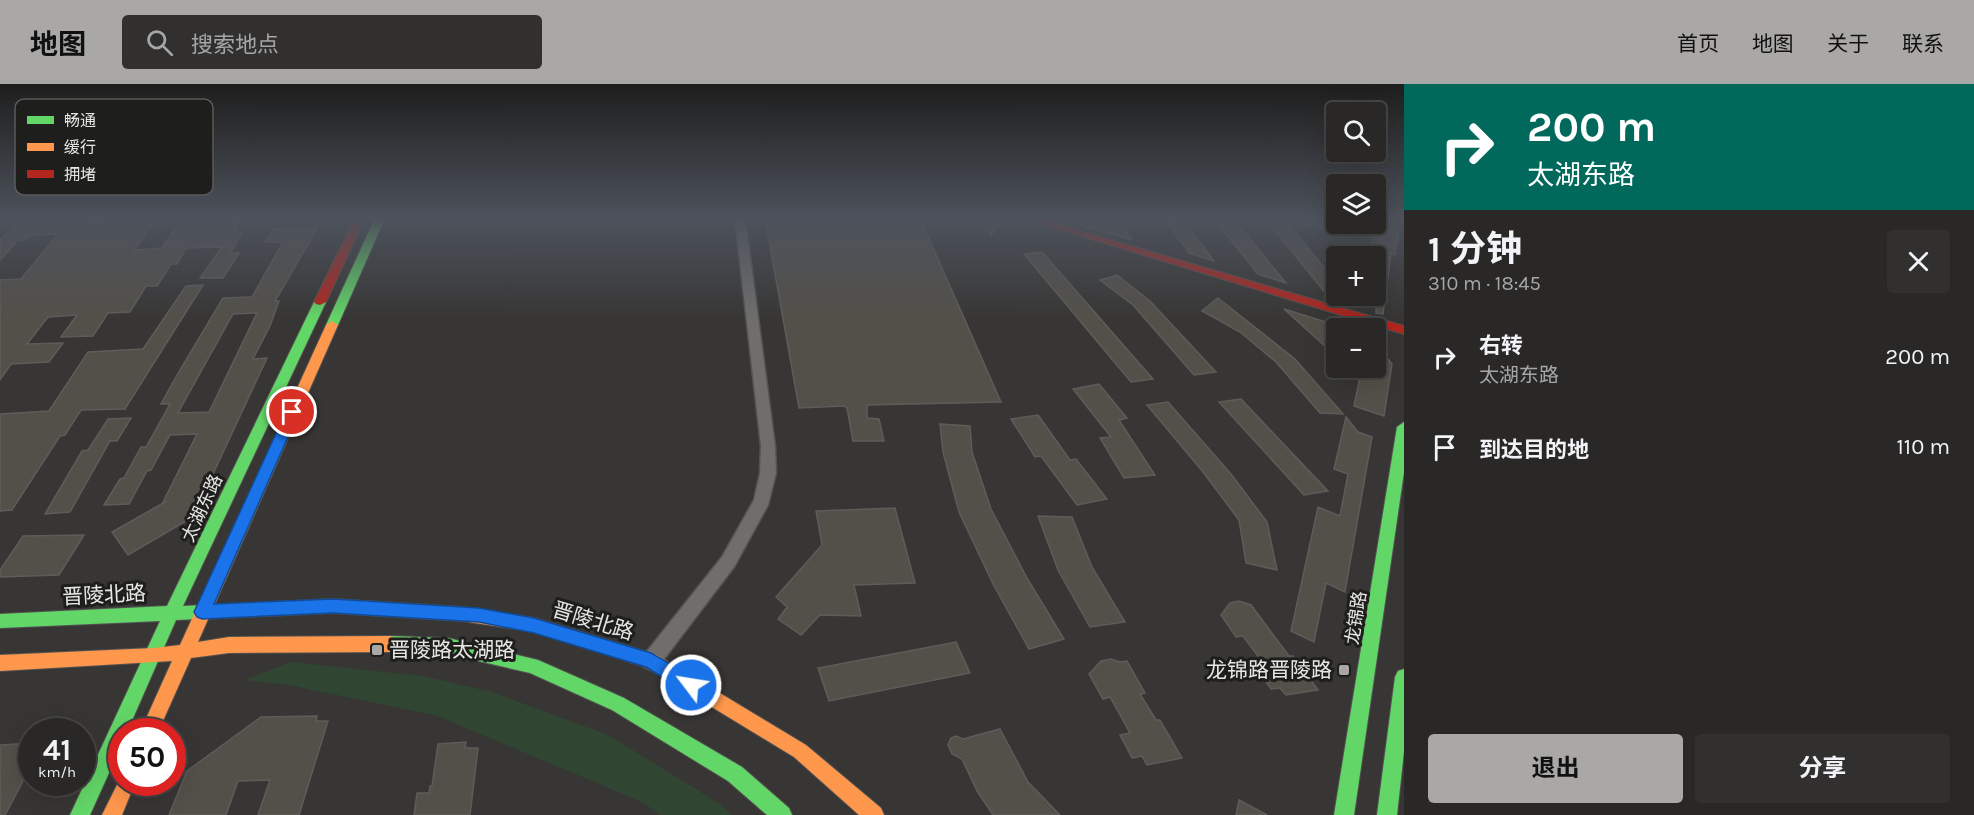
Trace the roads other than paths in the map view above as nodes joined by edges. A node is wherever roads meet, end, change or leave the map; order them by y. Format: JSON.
{"nodes":[{"id":1,"x":344,"y":252,"type":"edge"},
{"id":2,"x":365,"y":252,"type":"edge"},
{"id":3,"x":744,"y":252,"type":"edge"},
{"id":4,"x":1141,"y":252,"type":"edge"},
{"id":5,"x":1404,"y":330,"type":"edge"},
{"id":6,"x":1404,"y":427,"type":"edge"},
{"id":7,"x":172,"y":612,"type":"junction"},
{"id":8,"x":202,"y":612,"type":"junction"},
{"id":9,"x":0,"y":621,"type":"edge"},
{"id":10,"x":187,"y":650,"type":"junction"},
{"id":11,"x":154,"y":656,"type":"junction"},
{"id":12,"x":651,"y":661,"type":"junction"},
{"id":13,"x":0,"y":663,"type":"edge"},
{"id":14,"x":1404,"y":677,"type":"edge"},
{"id":15,"x":155,"y":718,"type":"edge"},
{"id":16,"x":120,"y":796,"type":"edge"},
{"id":17,"x":80,"y":815,"type":"edge"},
{"id":18,"x":112,"y":815,"type":"edge"},
{"id":19,"x":782,"y":815,"type":"edge"},
{"id":20,"x":874,"y":815,"type":"edge"},
{"id":21,"x":1344,"y":815,"type":"edge"},
{"id":22,"x":1387,"y":815,"type":"edge"}],
"edges":[{"from":1,"to":7,"type":"main road","name":"太湖东路"},
{"from":2,"to":8,"type":"main road"},
{"from":3,"to":12,"type":"street"},
{"from":4,"to":5,"type":"main road"},
{"from":6,"to":21,"type":"main road","name":"龙锦路"},
{"from":7,"to":8,"type":"main road","name":"晋陵北路"},
{"from":7,"to":9,"type":"main road","name":"晋陵北路"},
{"from":7,"to":11,"type":"main road","name":"太湖东路"},
{"from":8,"to":10,"type":"main road"},
{"from":8,"to":12,"type":"main road","name":"晋陵北路"},
{"from":10,"to":11,"type":"main road"},
{"from":10,"to":15,"type":"main road"},
{"from":10,"to":19,"type":"main road"},
{"from":11,"to":13,"type":"main road"},
{"from":11,"to":17,"type":"main road","name":"太湖东路"},
{"from":12,"to":20,"type":"main road","name":"晋陵北路"},
{"from":14,"to":22,"type":"main road"},
{"from":16,"to":18,"type":"main road"}]}
